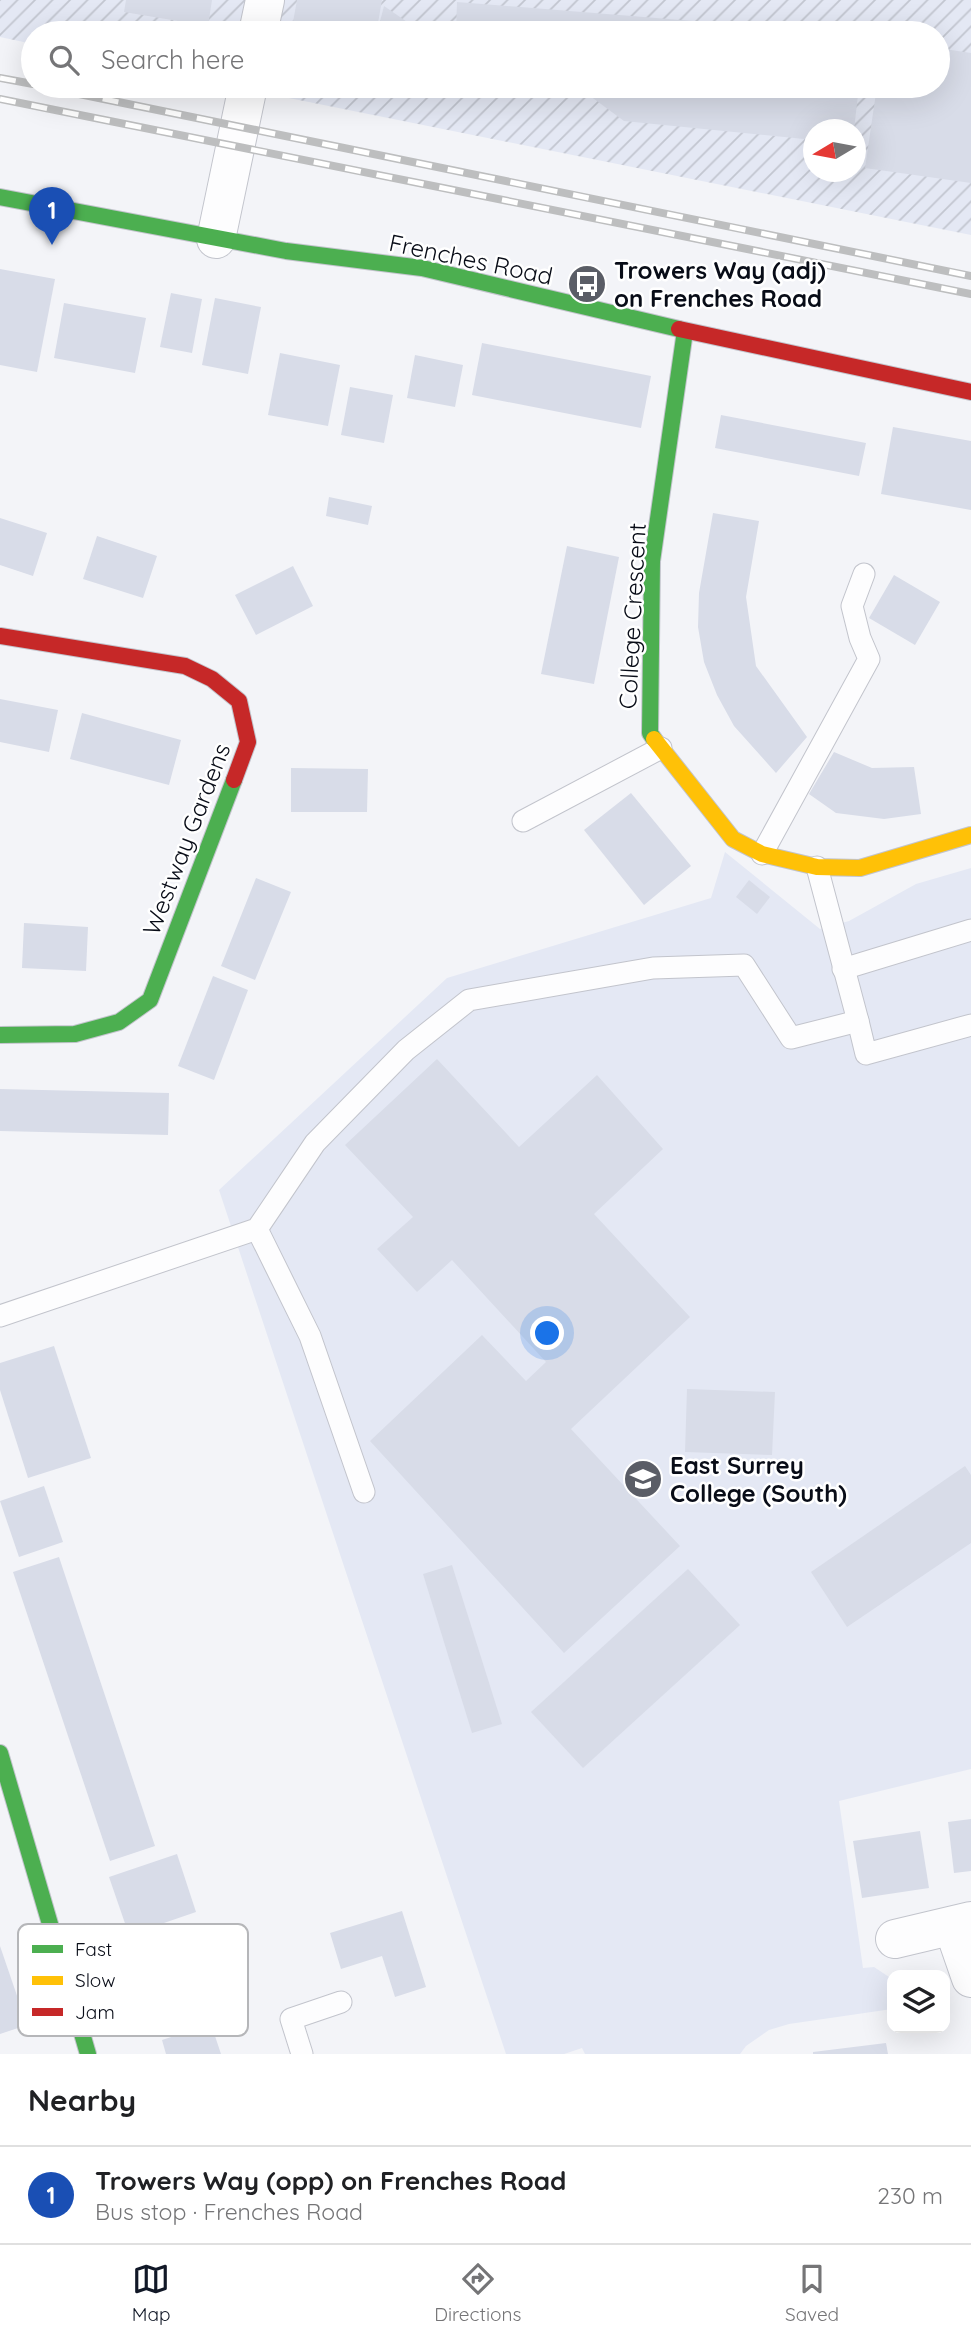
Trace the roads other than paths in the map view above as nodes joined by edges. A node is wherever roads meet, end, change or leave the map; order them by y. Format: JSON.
{"nodes":[{"id":1,"x":265,"y":0,"type":"edge"},
{"id":2,"x":261,"y":21,"type":"edge"},
{"id":3,"x":245,"y":98,"type":"edge"},
{"id":4,"x":0,"y":197,"type":"edge"},
{"id":5,"x":216,"y":239,"type":"junction"},
{"id":6,"x":685,"y":331,"type":"junction"},
{"id":7,"x":971,"y":392,"type":"edge"},
{"id":8,"x":864,"y":573,"type":"dead end"},
{"id":9,"x":0,"y":636,"type":"edge"},
{"id":10,"x":661,"y":748,"type":"junction"},
{"id":11,"x":523,"y":821,"type":"dead end"},
{"id":12,"x":971,"y":835,"type":"edge"},
{"id":13,"x":762,"y":854,"type":"junction"},
{"id":14,"x":817,"y":867,"type":"junction"},
{"id":15,"x":971,"y":930,"type":"edge"},
{"id":16,"x":843,"y":969,"type":"junction"},
{"id":17,"x":858,"y":1021,"type":"junction"},
{"id":18,"x":971,"y":1025,"type":"edge"},
{"id":19,"x":0,"y":1035,"type":"edge"},
{"id":20,"x":257,"y":1229,"type":"junction"},
{"id":21,"x":0,"y":1316,"type":"edge"},
{"id":22,"x":364,"y":1492,"type":"dead end"},
{"id":23,"x":0,"y":1753,"type":"edge"},
{"id":24,"x":50,"y":1924,"type":"edge"},
{"id":25,"x":962,"y":1924,"type":"edge"},
{"id":26,"x":895,"y":1939,"type":"dead end"},
{"id":27,"x":971,"y":1978,"type":"edge"},
{"id":28,"x":341,"y":2002,"type":"dead end"},
{"id":29,"x":83,"y":2036,"type":"edge"},
{"id":30,"x":88,"y":2054,"type":"edge"},
{"id":31,"x":302,"y":2054,"type":"edge"}],
"edges":[{"from":1,"to":2,"type":"street"},
{"from":3,"to":5,"type":"street"},
{"from":4,"to":5,"type":"street","name":"Frenches Road"},
{"from":5,"to":6,"type":"street","name":"Frenches Road"},
{"from":6,"to":7,"type":"street","name":"Frenches Road"},
{"from":6,"to":10,"type":"street","name":"College Crescent"},
{"from":8,"to":13,"type":"lane"},
{"from":9,"to":19,"type":"street","name":"Westway Gardens"},
{"from":10,"to":11,"type":"lane"},
{"from":10,"to":13,"type":"street","name":"College Crescent"},
{"from":12,"to":14,"type":"street","name":"College Crescent"},
{"from":13,"to":14,"type":"street","name":"College Crescent"},
{"from":14,"to":16,"type":"lane"},
{"from":15,"to":16,"type":"lane"},
{"from":16,"to":17,"type":"lane"},
{"from":17,"to":18,"type":"lane"},
{"from":17,"to":20,"type":"lane"},
{"from":20,"to":21,"type":"lane"},
{"from":20,"to":22,"type":"lane"},
{"from":23,"to":24,"type":"street"},
{"from":25,"to":26,"type":"street"},
{"from":25,"to":27,"type":"street"},
{"from":28,"to":31,"type":"lane"},
{"from":29,"to":30,"type":"street"}]}
